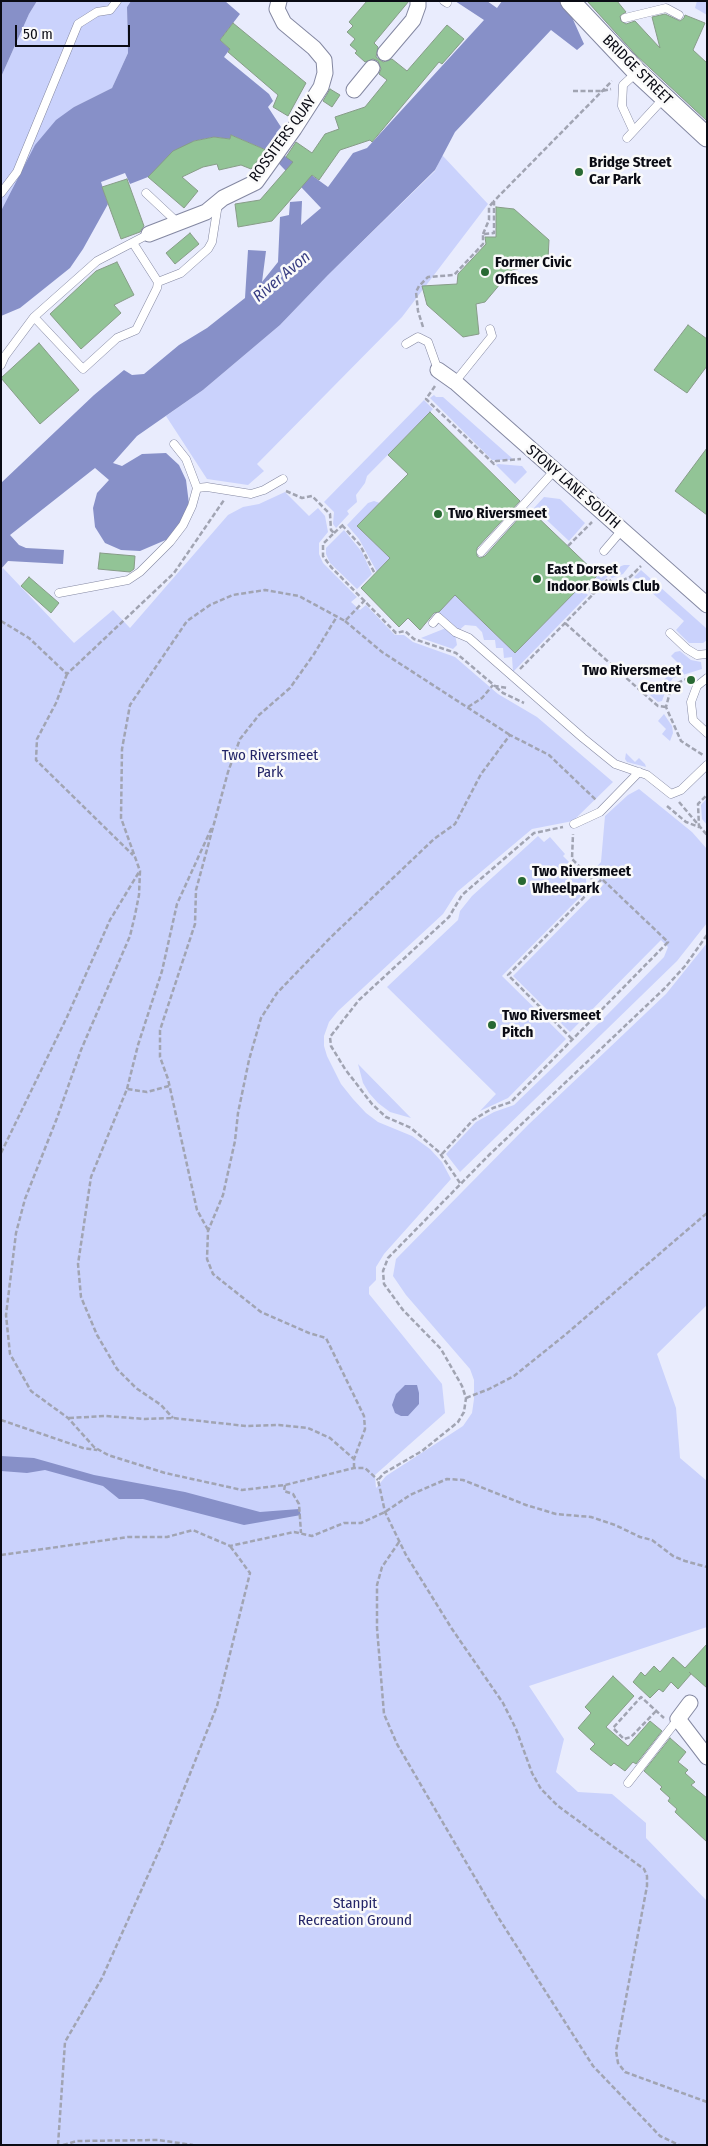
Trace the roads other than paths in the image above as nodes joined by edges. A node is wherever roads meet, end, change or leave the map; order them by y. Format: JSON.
{"nodes":[{"id":1,"x":118,"y":1,"type":"edge"},
{"id":2,"x":279,"y":1,"type":"edge"},
{"id":3,"x":418,"y":1,"type":"edge"},
{"id":4,"x":574,"y":5,"type":"edge"},
{"id":5,"x":680,"y":15,"type":"dead end"},
{"id":6,"x":625,"y":18,"type":"dead end"},
{"id":7,"x":386,"y":53,"type":"dead end"},
{"id":8,"x":372,"y":68,"type":"dead end"},
{"id":9,"x":633,"y":68,"type":"junction"},
{"id":10,"x":354,"y":90,"type":"dead end"},
{"id":11,"x":664,"y":98,"type":"junction"},
{"id":12,"x":633,"y":130,"type":"junction"},
{"id":13,"x":707,"y":137,"type":"edge"},
{"id":14,"x":627,"y":138,"type":"dead end"},
{"id":15,"x":1,"y":193,"type":"edge"},
{"id":16,"x":146,"y":193,"type":"dead end"},
{"id":17,"x":218,"y":202,"type":"junction"},
{"id":18,"x":178,"y":223,"type":"junction"},
{"id":19,"x":149,"y":234,"type":"joint"},
{"id":20,"x":133,"y":243,"type":"junction"},
{"id":21,"x":158,"y":282,"type":"junction"},
{"id":22,"x":34,"y":317,"type":"junction"},
{"id":23,"x":490,"y":329,"type":"dead end"},
{"id":24,"x":406,"y":344,"type":"dead end"},
{"id":25,"x":1,"y":365,"type":"edge"},
{"id":26,"x":438,"y":370,"type":"joint"},
{"id":27,"x":455,"y":382,"type":"junction"},
{"id":28,"x":174,"y":444,"type":"dead end"},
{"id":29,"x":554,"y":471,"type":"junction"},
{"id":30,"x":283,"y":479,"type":"dead end"},
{"id":31,"x":197,"y":488,"type":"junction"},
{"id":32,"x":622,"y":530,"type":"junction"},
{"id":33,"x":604,"y":551,"type":"dead end"},
{"id":34,"x":482,"y":552,"type":"dead end"},
{"id":35,"x":59,"y":593,"type":"dead end"},
{"id":36,"x":707,"y":605,"type":"edge"},
{"id":37,"x":433,"y":623,"type":"dead end"},
{"id":38,"x":670,"y":633,"type":"dead end"},
{"id":39,"x":707,"y":654,"type":"edge"},
{"id":40,"x":707,"y":678,"type":"edge"},
{"id":41,"x":707,"y":733,"type":"edge"},
{"id":42,"x":707,"y":764,"type":"edge"},
{"id":43,"x":639,"y":772,"type":"junction"},
{"id":44,"x":574,"y":824,"type":"road end"},
{"id":45,"x":690,"y":1703,"type":"dead end"},
{"id":46,"x":675,"y":1723,"type":"junction"},
{"id":47,"x":707,"y":1757,"type":"edge"},
{"id":48,"x":628,"y":1783,"type":"dead end"}],
"edges":[{"from":1,"to":15,"type":"lane"},
{"from":2,"to":17,"type":"street","name":"ROSSITERS QUAY"},
{"from":3,"to":7,"type":"street"},
{"from":4,"to":9,"type":"street","name":"BRIDGE STREET"},
{"from":5,"to":6,"type":"lane"},
{"from":8,"to":10,"type":"street"},
{"from":9,"to":11,"type":"street","name":"BRIDGE STREET"},
{"from":9,"to":12,"type":"lane"},
{"from":11,"to":12,"type":"lane"},
{"from":11,"to":13,"type":"street","name":"BRIDGE STREET"},
{"from":12,"to":14,"type":"lane"},
{"from":16,"to":18,"type":"lane"},
{"from":17,"to":18,"type":"street","name":"ROSSITERS QUAY"},
{"from":17,"to":21,"type":"lane"},
{"from":18,"to":19,"type":"street","name":"ROSSITERS QUAY"},
{"from":19,"to":20,"type":"lane"},
{"from":20,"to":21,"type":"lane"},
{"from":20,"to":22,"type":"lane"},
{"from":21,"to":22,"type":"lane"},
{"from":22,"to":25,"type":"lane"},
{"from":23,"to":27,"type":"lane"},
{"from":24,"to":26,"type":"lane"},
{"from":26,"to":27,"type":"street","name":"STONY LANE SOUTH"},
{"from":27,"to":29,"type":"street","name":"STONY LANE SOUTH"},
{"from":28,"to":31,"type":"lane"},
{"from":29,"to":32,"type":"street","name":"STONY LANE SOUTH"},
{"from":29,"to":34,"type":"lane"},
{"from":30,"to":31,"type":"lane"},
{"from":31,"to":35,"type":"lane"},
{"from":32,"to":33,"type":"lane"},
{"from":32,"to":36,"type":"street","name":"STONY LANE SOUTH"},
{"from":37,"to":43,"type":"lane"},
{"from":38,"to":39,"type":"lane"},
{"from":40,"to":41,"type":"lane"},
{"from":42,"to":43,"type":"lane"},
{"from":43,"to":44,"type":"lane"},
{"from":45,"to":46,"type":"street"},
{"from":46,"to":47,"type":"street"},
{"from":46,"to":48,"type":"lane"}]}
